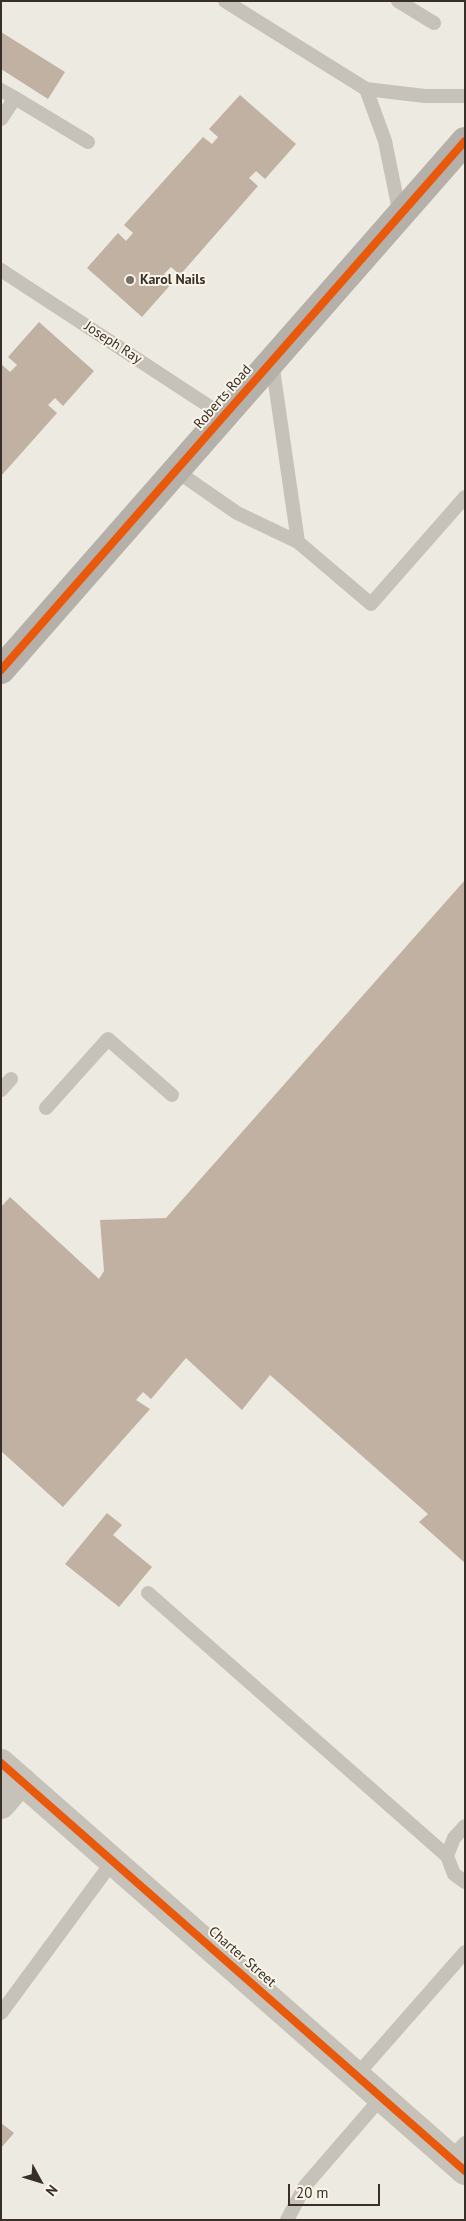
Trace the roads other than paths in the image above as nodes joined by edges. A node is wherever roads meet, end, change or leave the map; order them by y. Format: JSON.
{"nodes":[{"id":1,"x":225,"y":1,"type":"edge"},
{"id":2,"x":398,"y":1,"type":"edge"},
{"id":3,"x":434,"y":23,"type":"dead end"},
{"id":4,"x":366,"y":89,"type":"junction"},
{"id":5,"x":1,"y":90,"type":"edge"},
{"id":6,"x":465,"y":96,"type":"edge"},
{"id":7,"x":15,"y":98,"type":"junction"},
{"id":8,"x":1,"y":119,"type":"edge"},
{"id":9,"x":465,"y":141,"type":"edge"},
{"id":10,"x":88,"y":142,"type":"dead end"},
{"id":11,"x":400,"y":215,"type":"junction"},
{"id":12,"x":1,"y":270,"type":"edge"},
{"id":13,"x":271,"y":360,"type":"junction"},
{"id":14,"x":224,"y":416,"type":"junction"},
{"id":15,"x":175,"y":470,"type":"junction"},
{"id":16,"x":465,"y":497,"type":"edge"},
{"id":17,"x":298,"y":542,"type":"junction"},
{"id":18,"x":1,"y":670,"type":"edge"},
{"id":19,"x":11,"y":1079,"type":"dead end"},
{"id":20,"x":1,"y":1090,"type":"edge"},
{"id":21,"x":172,"y":1095,"type":"dead end"},
{"id":22,"x":46,"y":1108,"type":"dead end"},
{"id":23,"x":148,"y":1593,"type":"dead end"},
{"id":24,"x":1,"y":1763,"type":"edge"},
{"id":25,"x":22,"y":1781,"type":"junction"},
{"id":26,"x":1,"y":1805,"type":"edge"},
{"id":27,"x":465,"y":1826,"type":"edge"},
{"id":28,"x":447,"y":1856,"type":"junction"},
{"id":29,"x":113,"y":1861,"type":"junction"},
{"id":30,"x":465,"y":1882,"type":"edge"},
{"id":31,"x":465,"y":1952,"type":"edge"},
{"id":32,"x":1,"y":2013,"type":"edge"},
{"id":33,"x":356,"y":2076,"type":"junction"},
{"id":34,"x":381,"y":2098,"type":"junction"},
{"id":35,"x":460,"y":2158,"type":"edge"},
{"id":36,"x":287,"y":2220,"type":"edge"}],
"edges":[{"from":1,"to":4,"type":"lane"},
{"from":2,"to":3,"type":"lane"},
{"from":4,"to":6,"type":"lane"},
{"from":4,"to":11,"type":"lane"},
{"from":5,"to":7,"type":"lane"},
{"from":7,"to":8,"type":"lane"},
{"from":7,"to":10,"type":"lane"},
{"from":9,"to":11,"type":"main road","name":"Roberts Road"},
{"from":11,"to":13,"type":"main road","name":"Roberts Road"},
{"from":12,"to":14,"type":"lane","name":"Joseph Ray"},
{"from":13,"to":14,"type":"main road","name":"Roberts Road"},
{"from":13,"to":17,"type":"lane"},
{"from":14,"to":15,"type":"main road","name":"Roberts Road"},
{"from":15,"to":17,"type":"lane"},
{"from":15,"to":18,"type":"main road","name":"Roberts Road"},
{"from":16,"to":17,"type":"lane"},
{"from":19,"to":20,"type":"lane"},
{"from":21,"to":22,"type":"lane"},
{"from":23,"to":28,"type":"lane"},
{"from":24,"to":25,"type":"street","name":"Charter Street"},
{"from":25,"to":26,"type":"street"},
{"from":25,"to":29,"type":"street","name":"Charter Street"},
{"from":27,"to":28,"type":"lane"},
{"from":28,"to":30,"type":"lane"},
{"from":29,"to":32,"type":"lane"},
{"from":29,"to":33,"type":"street","name":"Charter Street"},
{"from":31,"to":33,"type":"lane"},
{"from":33,"to":34,"type":"street","name":"Charter Street"},
{"from":34,"to":35,"type":"street","name":"Charter Street"},
{"from":34,"to":36,"type":"lane"}]}
